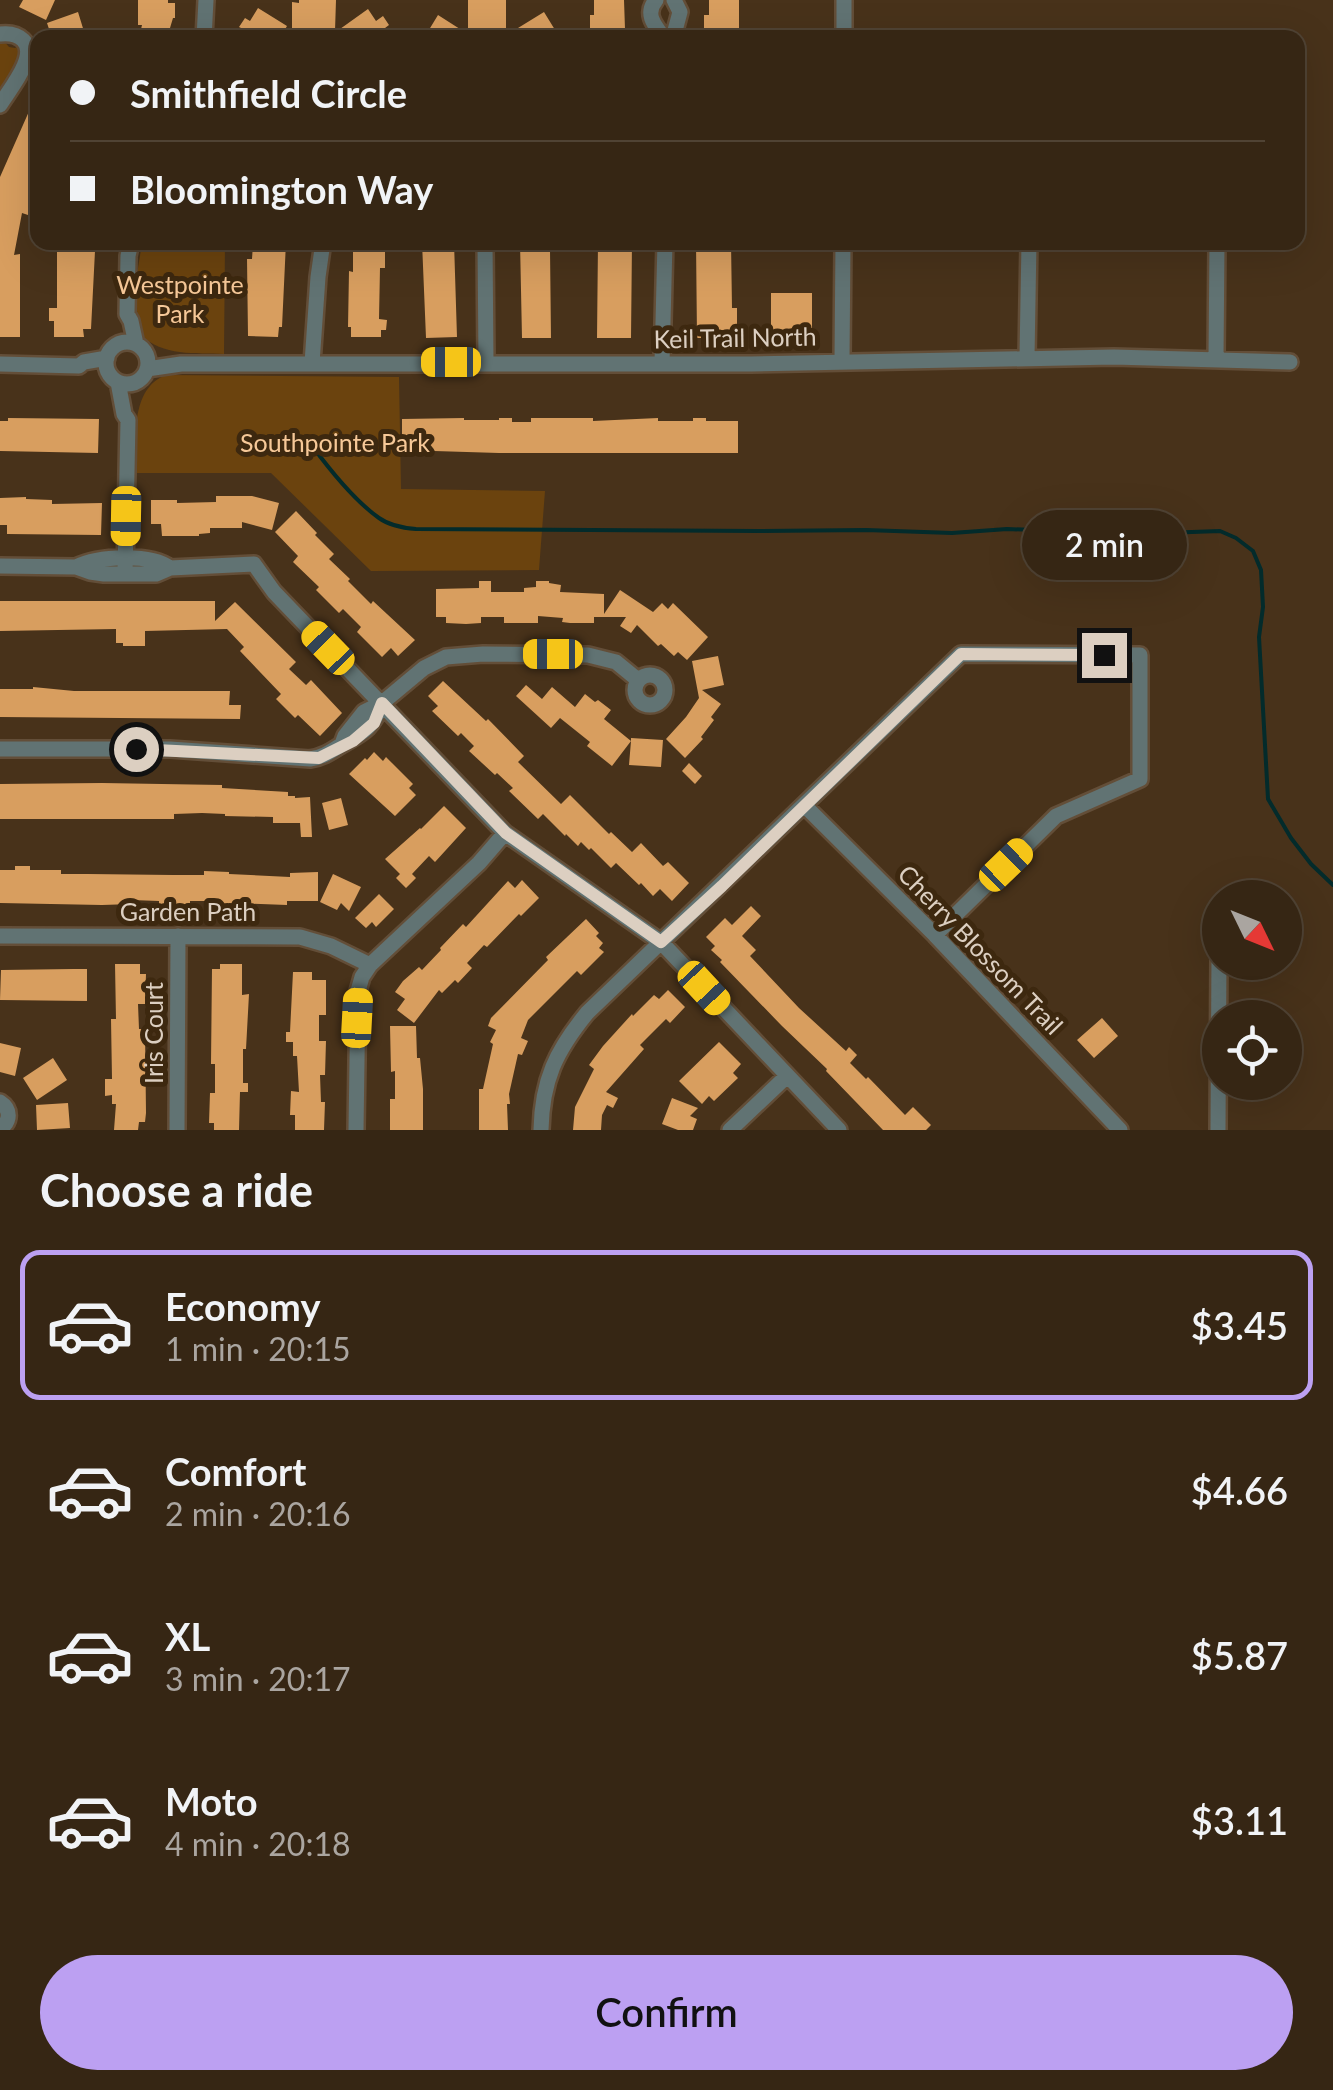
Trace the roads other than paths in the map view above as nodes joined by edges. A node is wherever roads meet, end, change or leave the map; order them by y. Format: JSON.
{"nodes":[{"id":1,"x":206,"y":0,"type":"edge"},
{"id":2,"x":656,"y":0,"type":"edge"},
{"id":3,"x":674,"y":0,"type":"edge"},
{"id":4,"x":844,"y":0,"type":"edge"},
{"id":5,"x":204,"y":30,"type":"edge"},
{"id":6,"x":659,"y":30,"type":"edge"},
{"id":7,"x":674,"y":30,"type":"edge"},
{"id":8,"x":844,"y":30,"type":"edge"},
{"id":9,"x":0,"y":34,"type":"edge"},
{"id":10,"x":0,"y":105,"type":"edge"},
{"id":11,"x":129,"y":250,"type":"edge"},
{"id":12,"x":322,"y":250,"type":"edge"},
{"id":13,"x":486,"y":250,"type":"edge"},
{"id":14,"x":665,"y":250,"type":"edge"},
{"id":15,"x":842,"y":250,"type":"edge"},
{"id":16,"x":1028,"y":250,"type":"edge"},
{"id":17,"x":1217,"y":250,"type":"edge"},
{"id":18,"x":127,"y":314,"type":"junction"},
{"id":19,"x":139,"y":346,"type":"junction"},
{"id":20,"x":111,"y":352,"type":"junction"},
{"id":21,"x":1028,"y":358,"type":"junction"},
{"id":22,"x":1216,"y":359,"type":"junction"},
{"id":23,"x":842,"y":361,"type":"junction"},
{"id":24,"x":486,"y":362,"type":"junction"},
{"id":25,"x":1290,"y":362,"type":"dead end"},
{"id":26,"x":312,"y":363,"type":"junction"},
{"id":27,"x":662,"y":363,"type":"junction"},
{"id":28,"x":0,"y":364,"type":"edge"},
{"id":29,"x":181,"y":364,"type":"junction"},
{"id":30,"x":79,"y":366,"type":"junction"},
{"id":31,"x":145,"y":373,"type":"junction"},
{"id":32,"x":115,"y":380,"type":"junction"},
{"id":33,"x":128,"y":420,"type":"junction"},
{"id":34,"x":0,"y":566,"type":"edge"},
{"id":35,"x":125,"y":567,"type":"junction"},
{"id":36,"x":638,"y":680,"type":"dead end"},
{"id":37,"x":382,"y":703,"type":"junction"},
{"id":38,"x":0,"y":749,"type":"edge"},
{"id":39,"x":804,"y":805,"type":"junction"},
{"id":40,"x":506,"y":833,"type":"junction"},
{"id":41,"x":935,"y":935,"type":"junction"},
{"id":42,"x":0,"y":936,"type":"edge"},
{"id":43,"x":178,"y":936,"type":"junction"},
{"id":44,"x":661,"y":942,"type":"junction"},
{"id":45,"x":370,"y":965,"type":"junction"},
{"id":46,"x":1219,"y":980,"type":"edge"},
{"id":47,"x":786,"y":1076,"type":"junction"},
{"id":48,"x":0,"y":1102,"type":"edge"},
{"id":49,"x":0,"y":1129,"type":"edge"},
{"id":50,"x":177,"y":1130,"type":"edge"},
{"id":51,"x":356,"y":1130,"type":"edge"},
{"id":52,"x":541,"y":1130,"type":"edge"},
{"id":53,"x":730,"y":1130,"type":"edge"},
{"id":54,"x":839,"y":1130,"type":"edge"},
{"id":55,"x":1120,"y":1130,"type":"edge"},
{"id":56,"x":1218,"y":1130,"type":"edge"}],
"edges":[{"from":1,"to":5,"type":"street"},
{"from":2,"to":6,"type":"street"},
{"from":3,"to":7,"type":"street"},
{"from":4,"to":8,"type":"street"},
{"from":9,"to":10,"type":"street"},
{"from":11,"to":18,"type":"street"},
{"from":12,"to":26,"type":"street"},
{"from":13,"to":24,"type":"street"},
{"from":14,"to":27,"type":"street"},
{"from":15,"to":23,"type":"street"},
{"from":16,"to":21,"type":"street"},
{"from":17,"to":22,"type":"street"},
{"from":18,"to":19,"type":"street"},
{"from":18,"to":20,"type":"street"},
{"from":19,"to":20,"type":"street"},
{"from":19,"to":29,"type":"street"},
{"from":19,"to":31,"type":"street"},
{"from":20,"to":30,"type":"street"},
{"from":20,"to":32,"type":"street"},
{"from":21,"to":22,"type":"street","name":"Keil Trail North"},
{"from":21,"to":23,"type":"street","name":"Keil Trail North"},
{"from":22,"to":25,"type":"street","name":"Keil Trail North"},
{"from":23,"to":27,"type":"street","name":"Keil Trail North"},
{"from":24,"to":26,"type":"street","name":"Keil Trail North"},
{"from":24,"to":27,"type":"street","name":"Keil Trail North"},
{"from":26,"to":29,"type":"street","name":"Keil Trail North"},
{"from":28,"to":30,"type":"street"},
{"from":29,"to":31,"type":"street"},
{"from":30,"to":32,"type":"street"},
{"from":31,"to":32,"type":"street"},
{"from":31,"to":33,"type":"street"},
{"from":32,"to":33,"type":"street"},
{"from":33,"to":35,"type":"street"},
{"from":34,"to":35,"type":"street"},
{"from":35,"to":37,"type":"street"},
{"from":36,"to":37,"type":"street"},
{"from":37,"to":38,"type":"street"},
{"from":37,"to":40,"type":"street"},
{"from":39,"to":41,"type":"street","name":"Cherry Blossom Trail"},
{"from":39,"to":41,"type":"street"},
{"from":39,"to":44,"type":"street"},
{"from":40,"to":44,"type":"street"},
{"from":40,"to":45,"type":"street"},
{"from":41,"to":55,"type":"street","name":"Cherry Blossom Trail"},
{"from":42,"to":43,"type":"street","name":"Garden Path"},
{"from":43,"to":45,"type":"street","name":"Garden Path"},
{"from":43,"to":50,"type":"street","name":"Iris Court"},
{"from":44,"to":47,"type":"street"},
{"from":44,"to":52,"type":"street"},
{"from":45,"to":51,"type":"street"},
{"from":46,"to":56,"type":"street"},
{"from":47,"to":53,"type":"street"},
{"from":47,"to":54,"type":"street"},
{"from":48,"to":49,"type":"street"}]}
